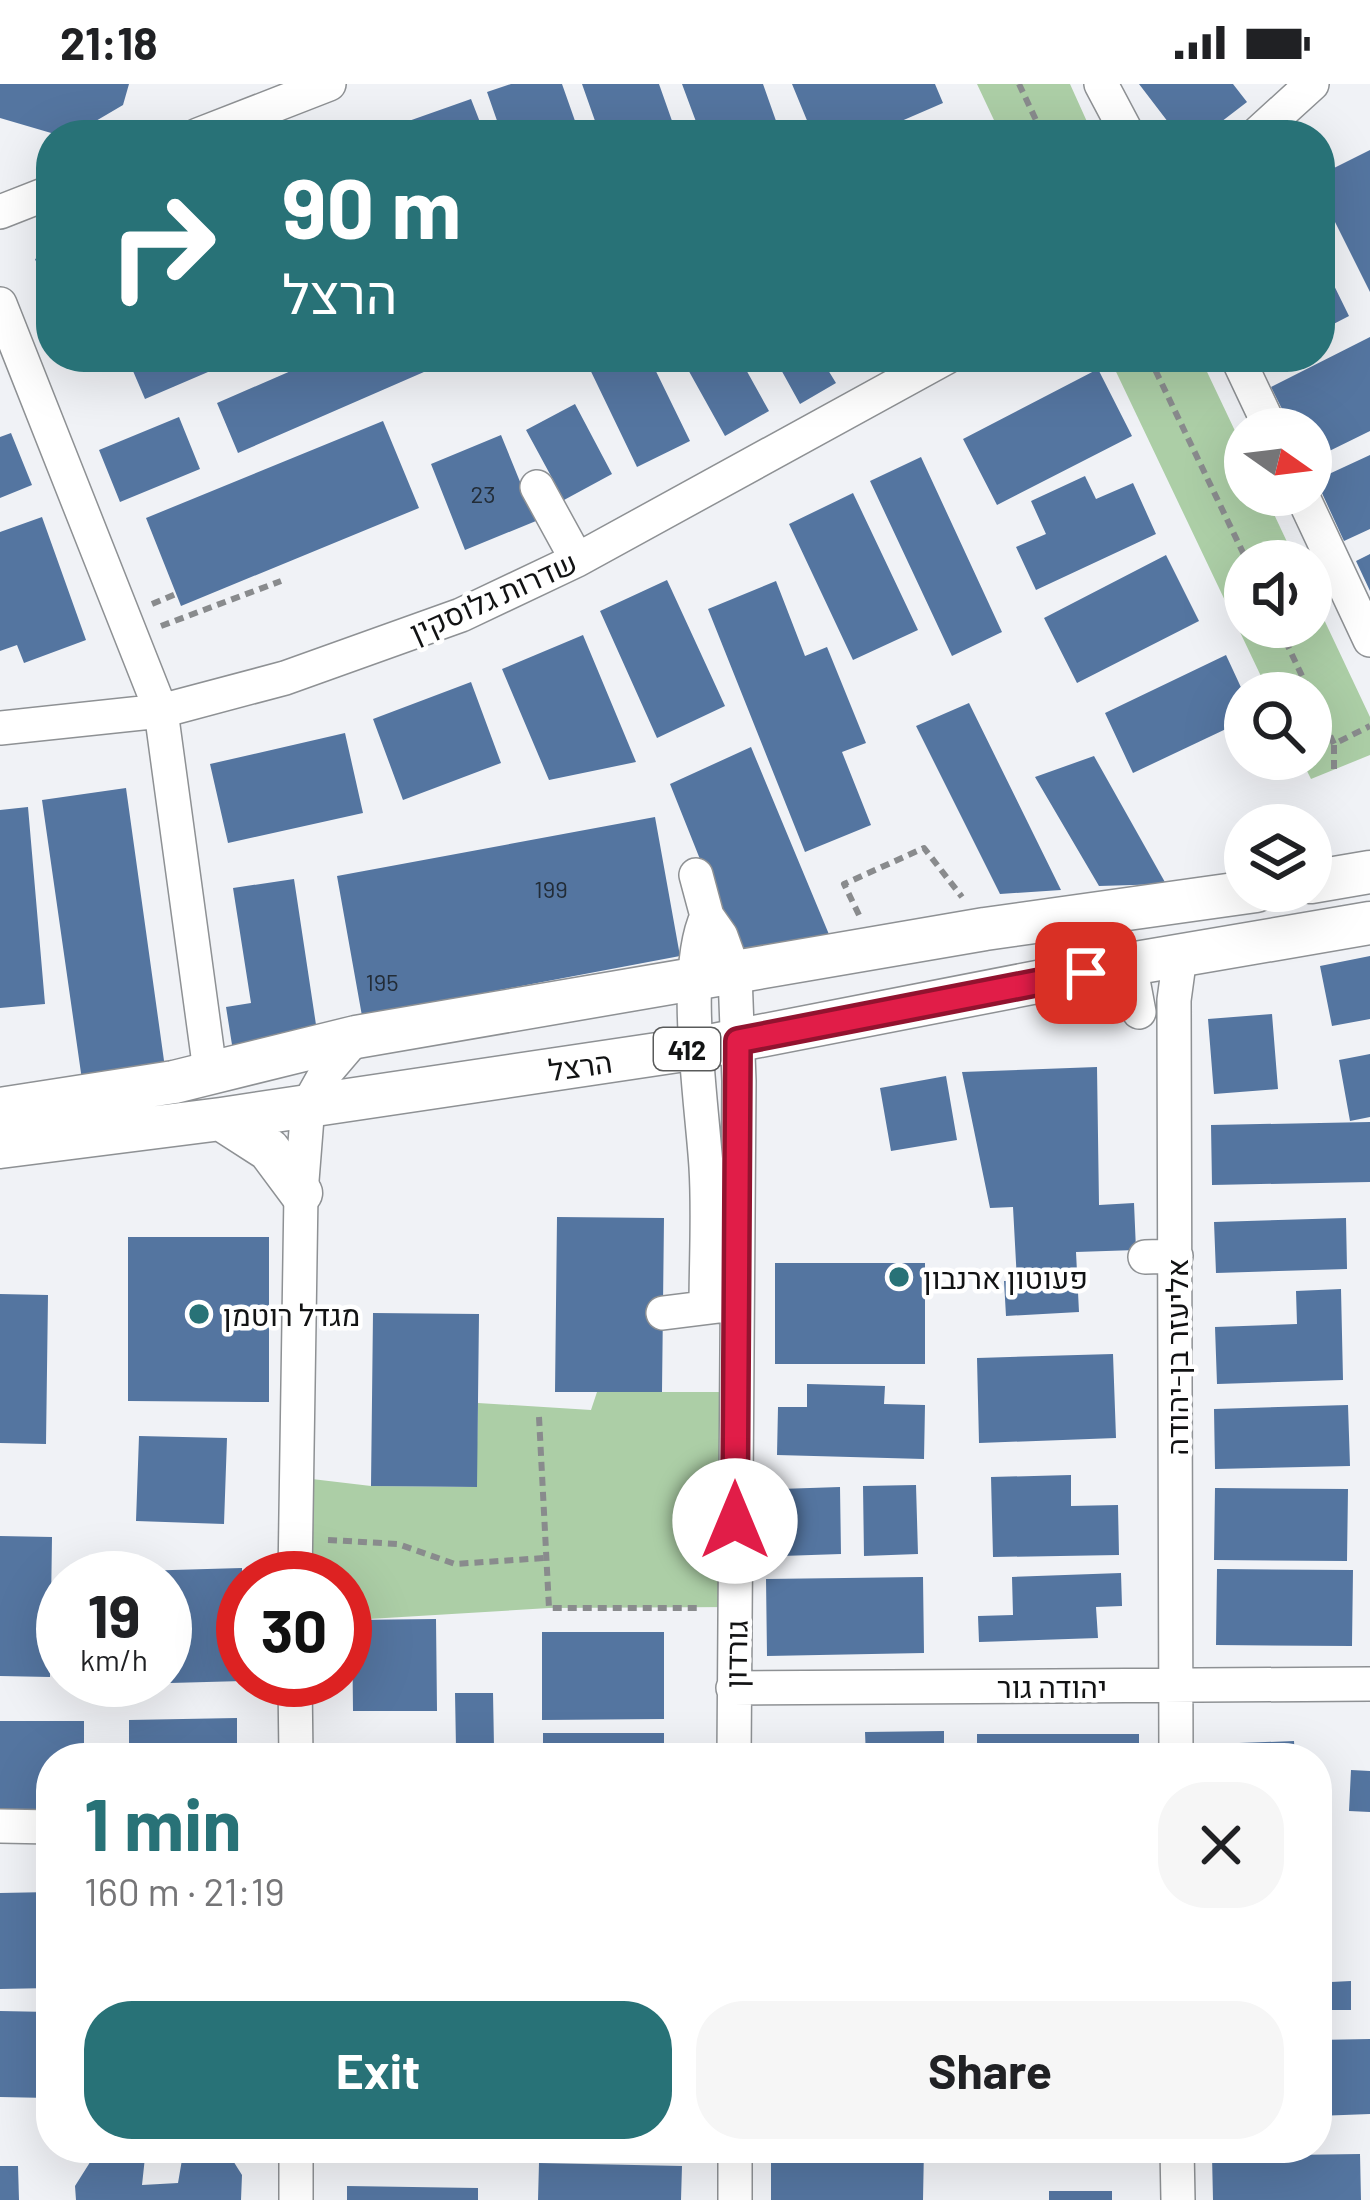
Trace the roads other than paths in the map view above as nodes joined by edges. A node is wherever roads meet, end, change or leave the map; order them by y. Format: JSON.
{"nodes":[{"id":1,"x":329,"y":84,"type":"edge"},
{"id":2,"x":1101,"y":84,"type":"edge"},
{"id":3,"x":1312,"y":84,"type":"edge"},
{"id":4,"x":237,"y":120,"type":"edge"},
{"id":5,"x":1120,"y":120,"type":"edge"},
{"id":6,"x":1272,"y":120,"type":"edge"},
{"id":7,"x":36,"y":198,"type":"edge"},
{"id":8,"x":0,"y":212,"type":"edge"},
{"id":9,"x":0,"y":304,"type":"edge"},
{"id":10,"x":920,"y":372,"type":"edge"},
{"id":11,"x":1244,"y":372,"type":"edge"},
{"id":12,"x":1260,"y":408,"type":"edge"},
{"id":13,"x":537,"y":487,"type":"dead end"},
{"id":14,"x":1312,"y":516,"type":"edge"},
{"id":15,"x":577,"y":560,"type":"junction"},
{"id":16,"x":1370,"y":640,"type":"edge"},
{"id":17,"x":161,"y":711,"type":"junction"},
{"id":18,"x":0,"y":728,"type":"edge"},
{"id":19,"x":1370,"y":872,"type":"edge"},
{"id":20,"x":696,"y":875,"type":"dead end"},
{"id":21,"x":1332,"y":878,"type":"edge"},
{"id":22,"x":1224,"y":896,"type":"edge"},
{"id":23,"x":1370,"y":923,"type":"edge"},
{"id":24,"x":1180,"y":956,"type":"junction"},
{"id":25,"x":1130,"y":964,"type":"junction"},
{"id":26,"x":715,"y":977,"type":"junction"},
{"id":27,"x":1139,"y":1012,"type":"dead end"},
{"id":28,"x":356,"y":1037,"type":"junction"},
{"id":29,"x":718,"y":1044,"type":"junction"},
{"id":30,"x":210,"y":1071,"type":"junction"},
{"id":31,"x":308,"y":1105,"type":"junction"},
{"id":32,"x":0,"y":1109,"type":"edge"},
{"id":33,"x":221,"y":1119,"type":"junction"},
{"id":34,"x":0,"y":1148,"type":"edge"},
{"id":35,"x":301,"y":1193,"type":"junction"},
{"id":36,"x":720,"y":1306,"type":"junction"},
{"id":37,"x":663,"y":1313,"type":"dead end"},
{"id":38,"x":295,"y":1551,"type":"edge"},
{"id":39,"x":1370,"y":1684,"type":"edge"},
{"id":40,"x":1176,"y":1685,"type":"junction"},
{"id":41,"x":733,"y":1688,"type":"junction"},
{"id":42,"x":295,"y":1707,"type":"edge"},
{"id":43,"x":296,"y":1743,"type":"edge"},
{"id":44,"x":734,"y":1743,"type":"edge"},
{"id":45,"x":1176,"y":1743,"type":"edge"},
{"id":46,"x":0,"y":1826,"type":"edge"},
{"id":47,"x":36,"y":1827,"type":"edge"},
{"id":48,"x":296,"y":2163,"type":"edge"},
{"id":49,"x":735,"y":2163,"type":"edge"},
{"id":50,"x":1177,"y":2163,"type":"edge"},
{"id":51,"x":296,"y":2200,"type":"edge"},
{"id":52,"x":735,"y":2200,"type":"edge"},
{"id":53,"x":1178,"y":2200,"type":"edge"}],
"edges":[{"from":1,"to":4,"type":"street"},
{"from":2,"to":5,"type":"street"},
{"from":3,"to":6,"type":"street"},
{"from":7,"to":8,"type":"street"},
{"from":9,"to":17,"type":"street"},
{"from":10,"to":15,"type":"street","name":"שדרות גלוסקין"},
{"from":11,"to":12,"type":"street"},
{"from":13,"to":15,"type":"street"},
{"from":14,"to":16,"type":"street"},
{"from":15,"to":17,"type":"street","name":"שדרות גלוסקין"},
{"from":17,"to":18,"type":"street","name":"שדרות גלוסקין"},
{"from":17,"to":30,"type":"street"},
{"from":19,"to":21,"type":"main road"},
{"from":20,"to":26,"type":"street"},
{"from":22,"to":26,"type":"main road","number":"412"},
{"from":23,"to":24,"type":"main road","name":"הרצל","number":"412"},
{"from":24,"to":25,"type":"main road","name":"הרצל","number":"412"},
{"from":24,"to":40,"type":"street","name":"אליעזר בן-יהודה"},
{"from":25,"to":27,"type":"street"},
{"from":25,"to":29,"type":"main road","name":"הרצל","number":"412"},
{"from":26,"to":28,"type":"main road","number":"412"},
{"from":26,"to":29,"type":"street"},
{"from":28,"to":30,"type":"main road","number":"412"},
{"from":28,"to":31,"type":"street"},
{"from":29,"to":31,"type":"main road","name":"הרצל","number":"412"},
{"from":29,"to":36,"type":"street","name":"גורדון"},
{"from":30,"to":32,"type":"main road","number":"412"},
{"from":31,"to":33,"type":"main road","name":"הרצל","number":"412"},
{"from":31,"to":35,"type":"street"},
{"from":33,"to":34,"type":"main road","name":"הרצל","number":"412"},
{"from":33,"to":35,"type":"main road"},
{"from":35,"to":38,"type":"street"},
{"from":36,"to":37,"type":"street"},
{"from":36,"to":41,"type":"street","name":"גורדון"},
{"from":39,"to":40,"type":"street","name":"יהודה גור"},
{"from":40,"to":41,"type":"street","name":"יהודה גור"},
{"from":40,"to":45,"type":"street","name":"אליעזר בן-יהודה"},
{"from":41,"to":44,"type":"street","name":"גורדון"},
{"from":42,"to":43,"type":"street"},
{"from":46,"to":47,"type":"street"},
{"from":48,"to":51,"type":"street"},
{"from":49,"to":52,"type":"street"},
{"from":50,"to":53,"type":"street"}]}
